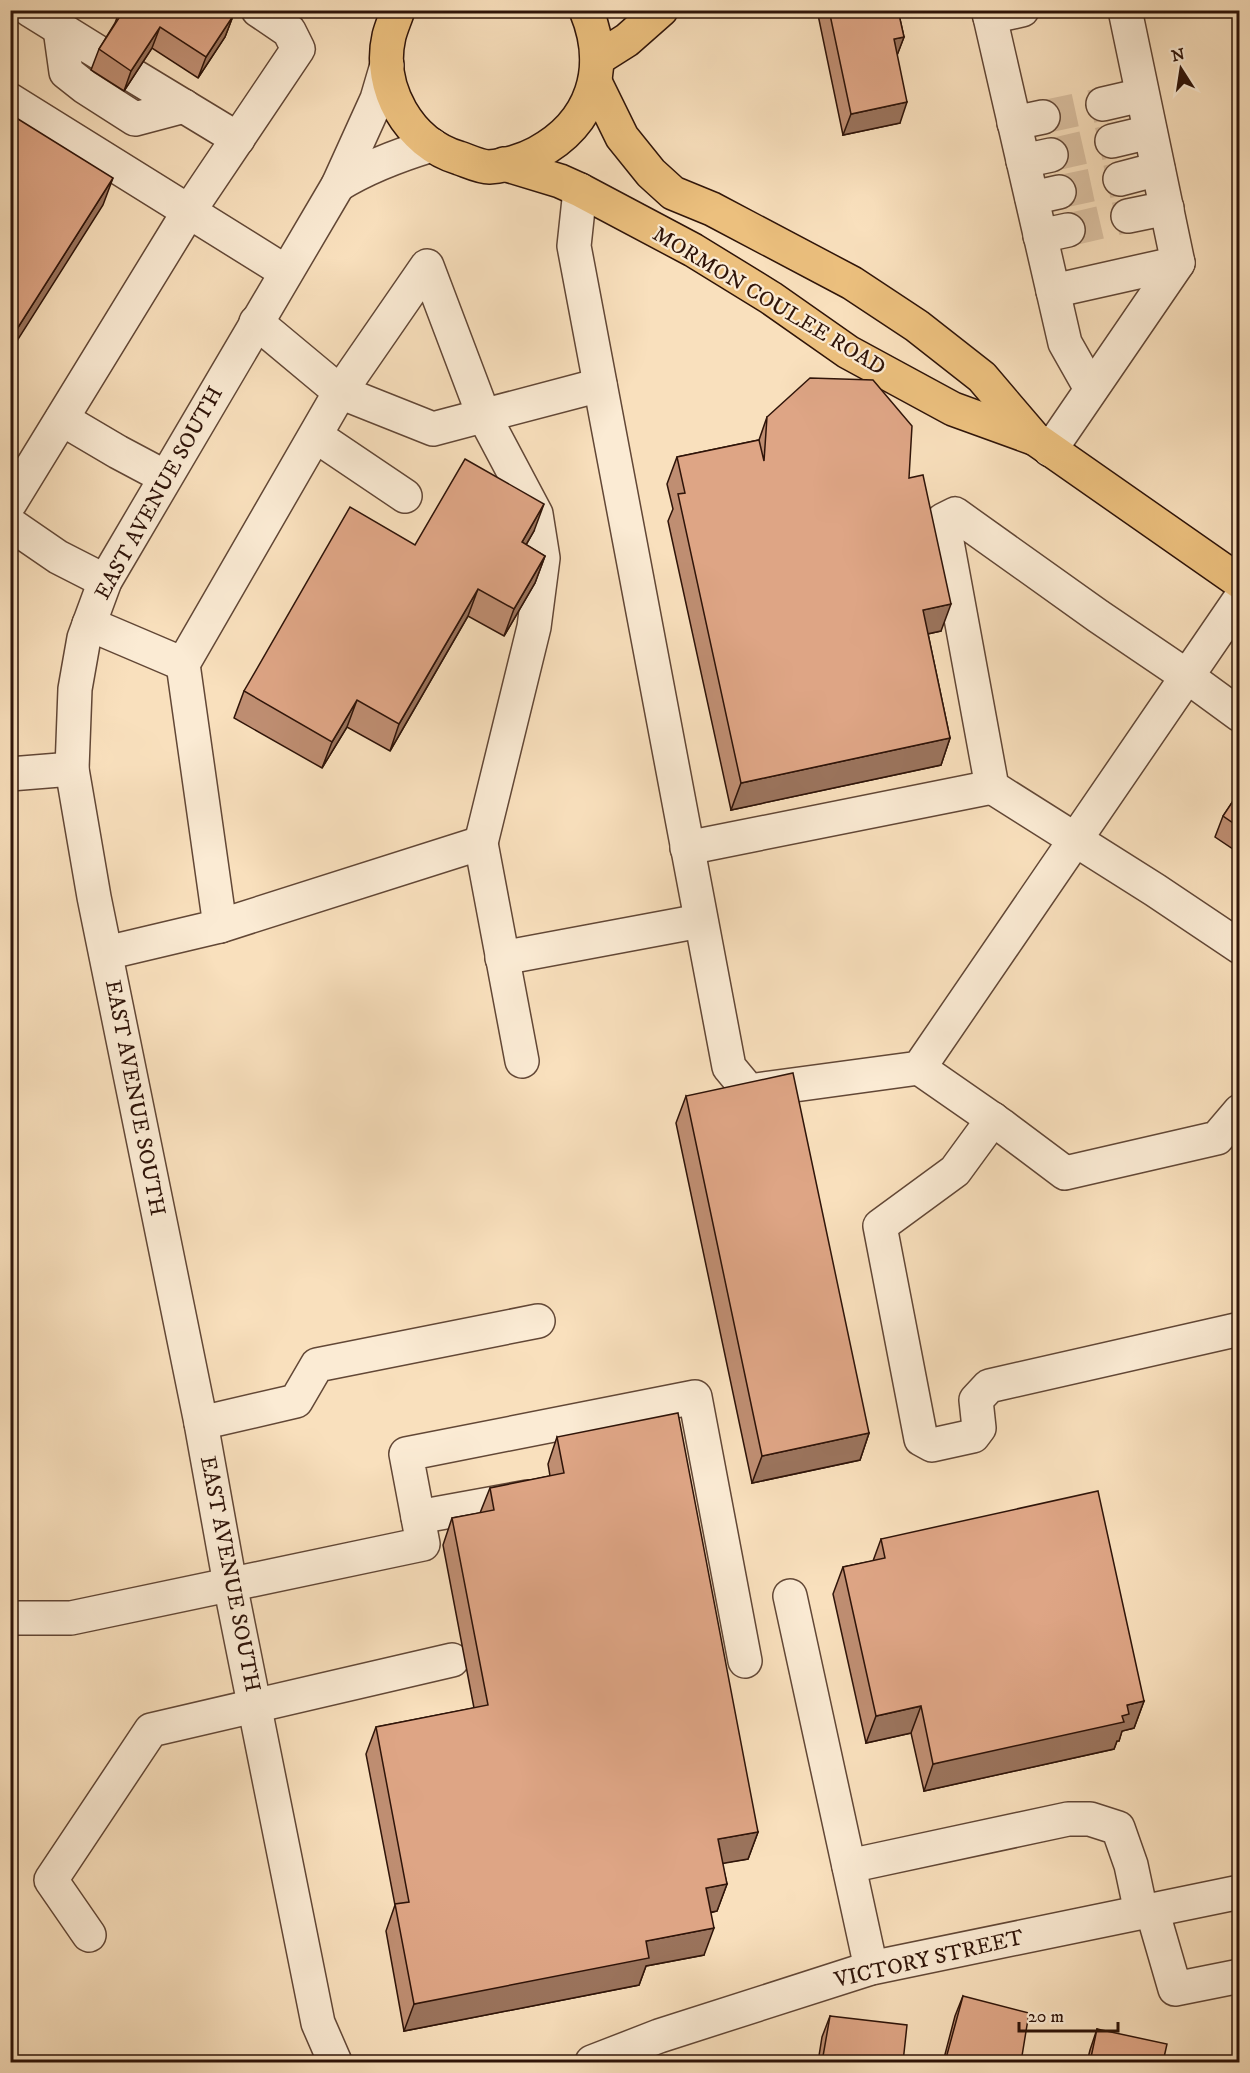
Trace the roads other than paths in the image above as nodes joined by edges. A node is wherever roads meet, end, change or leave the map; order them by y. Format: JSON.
{"nodes":[{"id":1,"x":30,"y":10,"type":"edge"},
{"id":2,"x":258,"y":10,"type":"edge"},
{"id":3,"x":586,"y":10,"type":"edge"},
{"id":4,"x":661,"y":10,"type":"edge"},
{"id":5,"x":1022,"y":10,"type":"edge"},
{"id":6,"x":1125,"y":10,"type":"edge"},
{"id":7,"x":989,"y":14,"type":"edge"},
{"id":8,"x":60,"y":28,"type":"junction"},
{"id":9,"x":389,"y":31,"type":"edge"},
{"id":10,"x":101,"y":54,"type":"edge"},
{"id":11,"x":596,"y":70,"type":"junction"},
{"id":12,"x":134,"y":76,"type":"edge"},
{"id":13,"x":1143,"y":94,"type":"junction"},
{"id":14,"x":10,"y":100,"type":"edge"},
{"id":15,"x":1103,"y":104,"type":"tunnel mouth"},
{"id":16,"x":184,"y":106,"type":"junction"},
{"id":17,"x":1150,"y":132,"type":"junction"},
{"id":18,"x":238,"y":140,"type":"junction"},
{"id":19,"x":1112,"y":141,"type":"tunnel mouth"},
{"id":20,"x":432,"y":145,"type":"junction"},
{"id":21,"x":504,"y":164,"type":"junction"},
{"id":22,"x":1158,"y":169,"type":"junction"},
{"id":23,"x":1120,"y":178,"type":"tunnel mouth"},
{"id":24,"x":338,"y":185,"type":"junction"},
{"id":25,"x":580,"y":190,"type":"junction"},
{"id":26,"x":1167,"y":208,"type":"junction"},
{"id":27,"x":189,"y":211,"type":"junction"},
{"id":28,"x":1128,"y":216,"type":"tunnel mouth"},
{"id":29,"x":1178,"y":263,"type":"junction"},
{"id":30,"x":286,"y":272,"type":"junction"},
{"id":31,"x":1053,"y":291,"type":"junction"},
{"id":32,"x":256,"y":322,"type":"junction"},
{"id":33,"x":600,"y":385,"type":"junction"},
{"id":34,"x":1091,"y":389,"type":"junction"},
{"id":35,"x":340,"y":392,"type":"junction"},
{"id":36,"x":483,"y":414,"type":"junction"},
{"id":37,"x":62,"y":418,"type":"junction"},
{"id":38,"x":316,"y":436,"type":"junction"},
{"id":39,"x":1042,"y":444,"type":"junction"},
{"id":40,"x":165,"y":477,"type":"junction"},
{"id":41,"x":405,"y":496,"type":"dead end"},
{"id":42,"x":10,"y":503,"type":"edge"},
{"id":43,"x":10,"y":524,"type":"edge"},
{"id":44,"x":105,"y":581,"type":"junction"},
{"id":45,"x":1239,"y":582,"type":"edge"},
{"id":46,"x":1239,"y":599,"type":"edge"},
{"id":47,"x":89,"y":624,"type":"junction"},
{"id":48,"x":183,"y":664,"type":"junction"},
{"id":49,"x":1188,"y":677,"type":"junction"},
{"id":50,"x":1239,"y":715,"type":"edge"},
{"id":51,"x":72,"y":769,"type":"junction"},
{"id":52,"x":10,"y":774,"type":"edge"},
{"id":53,"x":992,"y":787,"type":"junction"},
{"id":54,"x":1074,"y":840,"type":"junction"},
{"id":55,"x":481,"y":843,"type":"junction"},
{"id":56,"x":687,"y":848,"type":"junction"},
{"id":57,"x":700,"y":921,"type":"junction"},
{"id":58,"x":220,"y":926,"type":"junction"},
{"id":59,"x":1239,"y":947,"type":"edge"},
{"id":60,"x":106,"y":953,"type":"junction"},
{"id":61,"x":502,"y":958,"type":"junction"},
{"id":62,"x":522,"y":1061,"type":"dead end"},
{"id":63,"x":919,"y":1068,"type":"junction"},
{"id":64,"x":1238,"y":1117,"type":"edge"},
{"id":65,"x":993,"y":1119,"type":"junction"},
{"id":66,"x":537,"y":1321,"type":"dead end"},
{"id":67,"x":1239,"y":1329,"type":"edge"},
{"id":68,"x":201,"y":1423,"type":"junction"},
{"id":69,"x":537,"y":1495,"type":"edge"},
{"id":70,"x":418,"y":1517,"type":"junction"},
{"id":71,"x":230,"y":1584,"type":"junction"},
{"id":72,"x":789,"y":1596,"type":"dead end"},
{"id":73,"x":10,"y":1618,"type":"edge"},
{"id":74,"x":452,"y":1660,"type":"dead end"},
{"id":75,"x":745,"y":1661,"type":"dead end"},
{"id":76,"x":255,"y":1704,"type":"junction"},
{"id":77,"x":849,"y":1866,"type":"junction"},
{"id":78,"x":1239,"y":1892,"type":"edge"},
{"id":79,"x":1147,"y":1911,"type":"junction"},
{"id":80,"x":89,"y":1935,"type":"dead end"},
{"id":81,"x":871,"y":1968,"type":"junction"},
{"id":82,"x":1239,"y":1976,"type":"edge"},
{"id":83,"x":335,"y":2062,"type":"edge"},
{"id":84,"x":592,"y":2062,"type":"edge"}],
"edges":[{"from":1,"to":8,"type":"street"},
{"from":2,"to":18,"type":"street"},
{"from":3,"to":11,"type":"main road"},
{"from":4,"to":11,"type":"main road"},
{"from":5,"to":7,"type":"street"},
{"from":6,"to":13,"type":"street"},
{"from":7,"to":31,"type":"street"},
{"from":8,"to":10,"type":"street"},
{"from":8,"to":16,"type":"street"},
{"from":9,"to":20,"type":"main road"},
{"from":9,"to":24,"type":"street","name":"EAST AVENUE SOUTH"},
{"from":11,"to":21,"type":"main road"},
{"from":11,"to":39,"type":"main road","name":"MORMON COULEE ROAD"},
{"from":12,"to":16,"type":"street"},
{"from":13,"to":15,"type":"street"},
{"from":13,"to":17,"type":"street"},
{"from":14,"to":27,"type":"street"},
{"from":16,"to":18,"type":"street"},
{"from":17,"to":19,"type":"street"},
{"from":17,"to":22,"type":"street"},
{"from":18,"to":27,"type":"street"},
{"from":20,"to":21,"type":"main road"},
{"from":20,"to":24,"type":"street","name":"EAST AVENUE SOUTH"},
{"from":21,"to":25,"type":"main road","name":"MORMON COULEE ROAD"},
{"from":22,"to":23,"type":"street"},
{"from":22,"to":26,"type":"street"},
{"from":24,"to":30,"type":"street","name":"EAST AVENUE SOUTH"},
{"from":25,"to":33,"type":"street"},
{"from":25,"to":39,"type":"main road","name":"MORMON COULEE ROAD"},
{"from":26,"to":28,"type":"street"},
{"from":26,"to":29,"type":"street"},
{"from":27,"to":30,"type":"street"},
{"from":27,"to":37,"type":"street"},
{"from":29,"to":31,"type":"street"},
{"from":29,"to":34,"type":"street"},
{"from":30,"to":32,"type":"street","name":"EAST AVENUE SOUTH"},
{"from":31,"to":34,"type":"street"},
{"from":32,"to":35,"type":"street"},
{"from":32,"to":40,"type":"street","name":"EAST AVENUE SOUTH"},
{"from":33,"to":36,"type":"street"},
{"from":33,"to":56,"type":"street"},
{"from":34,"to":39,"type":"street"},
{"from":35,"to":36,"type":"street"},
{"from":35,"to":36,"type":"street"},
{"from":35,"to":38,"type":"street"},
{"from":36,"to":55,"type":"street"},
{"from":37,"to":40,"type":"street"},
{"from":37,"to":42,"type":"street"},
{"from":38,"to":41,"type":"street"},
{"from":38,"to":48,"type":"street"},
{"from":39,"to":45,"type":"main road","name":"MORMON COULEE ROAD"},
{"from":40,"to":44,"type":"street","name":"EAST AVENUE SOUTH"},
{"from":43,"to":44,"type":"street"},
{"from":44,"to":47,"type":"street","name":"EAST AVENUE SOUTH"},
{"from":46,"to":49,"type":"street"},
{"from":47,"to":48,"type":"street"},
{"from":47,"to":51,"type":"street","name":"EAST AVENUE SOUTH"},
{"from":48,"to":58,"type":"street"},
{"from":49,"to":50,"type":"street"},
{"from":49,"to":53,"type":"street"},
{"from":49,"to":54,"type":"street"},
{"from":51,"to":52,"type":"street"},
{"from":51,"to":60,"type":"street","name":"EAST AVENUE SOUTH"},
{"from":53,"to":54,"type":"street"},
{"from":53,"to":56,"type":"street"},
{"from":54,"to":59,"type":"street"},
{"from":54,"to":63,"type":"street"},
{"from":55,"to":58,"type":"street"},
{"from":55,"to":61,"type":"street"},
{"from":56,"to":57,"type":"street"},
{"from":57,"to":61,"type":"street"},
{"from":57,"to":63,"type":"street"},
{"from":58,"to":60,"type":"street"},
{"from":60,"to":68,"type":"street","name":"EAST AVENUE SOUTH"},
{"from":61,"to":62,"type":"street"},
{"from":63,"to":65,"type":"street"},
{"from":64,"to":65,"type":"street"},
{"from":65,"to":67,"type":"street"},
{"from":66,"to":68,"type":"street"},
{"from":68,"to":71,"type":"street","name":"EAST AVENUE SOUTH"},
{"from":69,"to":70,"type":"street"},
{"from":70,"to":71,"type":"street"},
{"from":70,"to":75,"type":"street"},
{"from":71,"to":73,"type":"street"},
{"from":71,"to":76,"type":"street","name":"EAST AVENUE SOUTH"},
{"from":72,"to":77,"type":"street"},
{"from":74,"to":76,"type":"street"},
{"from":76,"to":80,"type":"street"},
{"from":76,"to":83,"type":"street","name":"EAST AVENUE SOUTH"},
{"from":77,"to":79,"type":"street"},
{"from":77,"to":81,"type":"street"},
{"from":78,"to":79,"type":"street","name":"VICTORY STREET"},
{"from":79,"to":81,"type":"street","name":"VICTORY STREET"},
{"from":79,"to":82,"type":"street"},
{"from":81,"to":84,"type":"street","name":"VICTORY STREET"}]}
